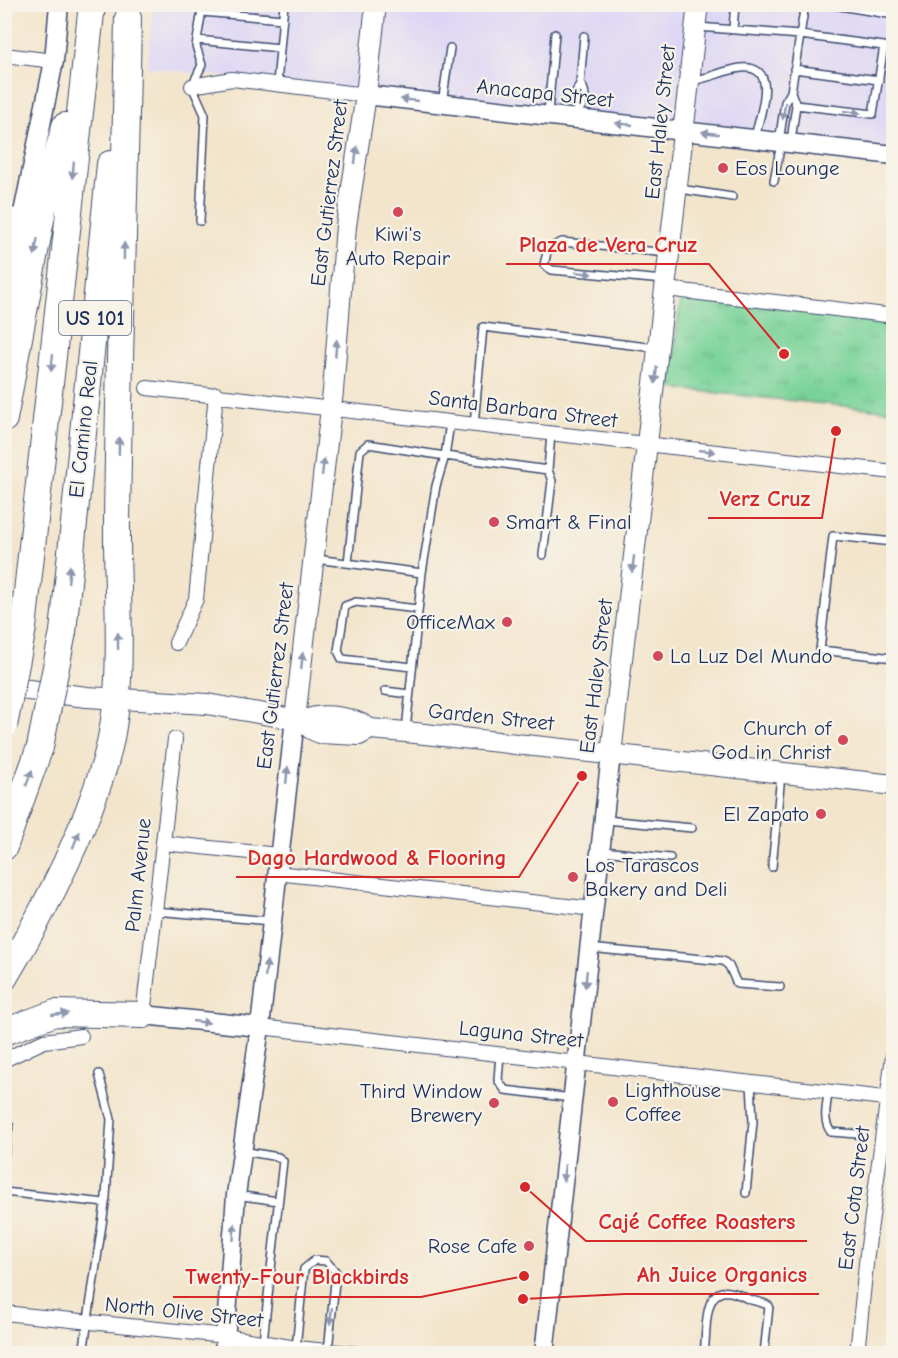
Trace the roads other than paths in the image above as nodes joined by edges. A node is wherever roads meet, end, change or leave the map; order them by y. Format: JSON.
{"nodes":[{"id":1,"x":59,"y":4,"type":"edge"},
{"id":2,"x":92,"y":4,"type":"edge"},
{"id":3,"x":284,"y":4,"type":"edge"},
{"id":4,"x":376,"y":4,"type":"edge"},
{"id":5,"x":698,"y":4,"type":"edge"},
{"id":6,"x":735,"y":4,"type":"edge"},
{"id":7,"x":805,"y":4,"type":"edge"},
{"id":8,"x":828,"y":4,"type":"edge"},
{"id":9,"x":202,"y":8,"type":"edge"},
{"id":10,"x":129,"y":11,"type":"edge"},
{"id":11,"x":894,"y":15,"type":"edge"},
{"id":12,"x":282,"y":19,"type":"junction"},
{"id":13,"x":695,"y":27,"type":"junction"},
{"id":14,"x":894,"y":28,"type":"edge"},
{"id":15,"x":733,"y":29,"type":"junction"},
{"id":16,"x":555,"y":33,"type":"dead end"},
{"id":17,"x":800,"y":35,"type":"junction"},
{"id":18,"x":584,"y":36,"type":"dead end"},
{"id":19,"x":197,"y":40,"type":"junction"},
{"id":20,"x":884,"y":45,"type":"junction"},
{"id":21,"x":280,"y":48,"type":"junction"},
{"id":22,"x":450,"y":48,"type":"dead end"},
{"id":23,"x":4,"y":55,"type":"edge"},
{"id":24,"x":54,"y":61,"type":"junction"},
{"id":25,"x":794,"y":69,"type":"junction"},
{"id":26,"x":879,"y":80,"type":"junction"},
{"id":27,"x":689,"y":81,"type":"junction"},
{"id":28,"x":277,"y":84,"type":"junction"},
{"id":29,"x":192,"y":86,"type":"junction"},
{"id":30,"x":81,"y":90,"type":"junction"},
{"id":31,"x":791,"y":92,"type":"junction"},
{"id":32,"x":366,"y":95,"type":"junction"},
{"id":33,"x":442,"y":104,"type":"junction"},
{"id":34,"x":796,"y":105,"type":"junction"},
{"id":35,"x":578,"y":115,"type":"junction"},
{"id":36,"x":547,"y":116,"type":"junction"},
{"id":37,"x":682,"y":129,"type":"junction"},
{"id":38,"x":755,"y":140,"type":"junction"},
{"id":39,"x":784,"y":143,"type":"junction"},
{"id":40,"x":894,"y":155,"type":"edge"},
{"id":41,"x":774,"y":181,"type":"dead end"},
{"id":42,"x":677,"y":189,"type":"junction"},
{"id":43,"x":732,"y":196,"type":"dead end"},
{"id":44,"x":14,"y":216,"type":"edge"},
{"id":45,"x":200,"y":221,"type":"dead end"},
{"id":46,"x":670,"y":253,"type":"junction"},
{"id":47,"x":667,"y":285,"type":"junction"},
{"id":48,"x":4,"y":306,"type":"edge"},
{"id":49,"x":894,"y":316,"type":"edge"},
{"id":50,"x":658,"y":348,"type":"junction"},
{"id":51,"x":147,"y":388,"type":"dead end"},
{"id":52,"x":216,"y":394,"type":"junction"},
{"id":53,"x":331,"y":407,"type":"junction"},
{"id":54,"x":4,"y":419,"type":"edge"},
{"id":55,"x":450,"y":423,"type":"junction"},
{"id":56,"x":474,"y":425,"type":"junction"},
{"id":57,"x":551,"y":434,"type":"junction"},
{"id":58,"x":649,"y":444,"type":"junction"},
{"id":59,"x":445,"y":456,"type":"junction"},
{"id":60,"x":548,"y":470,"type":"junction"},
{"id":61,"x":894,"y":472,"type":"edge"},
{"id":62,"x":894,"y":542,"type":"edge"},
{"id":63,"x":543,"y":555,"type":"dead end"},
{"id":64,"x":313,"y":559,"type":"junction"},
{"id":65,"x":348,"y":563,"type":"junction"},
{"id":66,"x":422,"y":573,"type":"junction"},
{"id":67,"x":418,"y":609,"type":"junction"},
{"id":68,"x":176,"y":644,"type":"dead end"},
{"id":69,"x":894,"y":658,"type":"edge"},
{"id":70,"x":412,"y":668,"type":"junction"},
{"id":71,"x":4,"y":687,"type":"edge"},
{"id":72,"x":385,"y":691,"type":"dead end"},
{"id":73,"x":409,"y":694,"type":"junction"},
{"id":74,"x":115,"y":699,"type":"junction"},
{"id":75,"x":299,"y":720,"type":"junction"},
{"id":76,"x":4,"y":726,"type":"edge"},
{"id":77,"x":406,"y":732,"type":"junction"},
{"id":78,"x":175,"y":739,"type":"dead end"},
{"id":79,"x":611,"y":754,"type":"junction"},
{"id":80,"x":782,"y":773,"type":"junction"},
{"id":81,"x":894,"y":784,"type":"edge"},
{"id":82,"x":604,"y":820,"type":"junction"},
{"id":83,"x":692,"y":828,"type":"dead end"},
{"id":84,"x":163,"y":843,"type":"junction"},
{"id":85,"x":4,"y":848,"type":"edge"},
{"id":86,"x":600,"y":851,"type":"junction"},
{"id":87,"x":670,"y":858,"type":"dead end"},
{"id":88,"x":277,"y":864,"type":"junction"},
{"id":89,"x":772,"y":867,"type":"dead end"},
{"id":90,"x":594,"y":909,"type":"junction"},
{"id":91,"x":155,"y":911,"type":"junction"},
{"id":92,"x":271,"y":921,"type":"junction"},
{"id":93,"x":589,"y":948,"type":"junction"},
{"id":94,"x":4,"y":978,"type":"edge"},
{"id":95,"x":780,"y":987,"type":"dead end"},
{"id":96,"x":143,"y":1015,"type":"junction"},
{"id":97,"x":260,"y":1028,"type":"junction"},
{"id":98,"x":4,"y":1032,"type":"edge"},
{"id":99,"x":81,"y":1036,"type":"dead end"},
{"id":100,"x":894,"y":1048,"type":"edge"},
{"id":101,"x":500,"y":1054,"type":"junction"},
{"id":102,"x":4,"y":1060,"type":"edge"},
{"id":103,"x":577,"y":1063,"type":"junction"},
{"id":104,"x":99,"y":1074,"type":"dead end"},
{"id":105,"x":752,"y":1083,"type":"junction"},
{"id":106,"x":828,"y":1092,"type":"junction"},
{"id":107,"x":573,"y":1098,"type":"junction"},
{"id":108,"x":891,"y":1099,"type":"edge"},
{"id":109,"x":4,"y":1124,"type":"edge"},
{"id":110,"x":857,"y":1134,"type":"dead end"},
{"id":111,"x":242,"y":1151,"type":"junction"},
{"id":112,"x":4,"y":1157,"type":"edge"},
{"id":113,"x":4,"y":1192,"type":"edge"},
{"id":114,"x":746,"y":1193,"type":"dead end"},
{"id":115,"x":237,"y":1195,"type":"junction"},
{"id":116,"x":278,"y":1201,"type":"junction"},
{"id":117,"x":105,"y":1203,"type":"junction"},
{"id":118,"x":4,"y":1313,"type":"edge"},
{"id":119,"x":88,"y":1323,"type":"junction"},
{"id":120,"x":263,"y":1341,"type":"junction"},
{"id":121,"x":225,"y":1345,"type":"edge"},
{"id":122,"x":296,"y":1347,"type":"junction"},
{"id":123,"x":328,"y":1351,"type":"junction"},
{"id":124,"x":83,"y":1353,"type":"edge"},
{"id":125,"x":358,"y":1353,"type":"edge"},
{"id":126,"x":544,"y":1353,"type":"edge"},
{"id":127,"x":704,"y":1353,"type":"edge"},
{"id":128,"x":764,"y":1353,"type":"edge"},
{"id":129,"x":857,"y":1353,"type":"edge"}],
"edges":[{"from":1,"to":24,"type":"street"},
{"from":2,"to":30,"type":"highway","name":"El Camino Real","number":"US 101"},
{"from":3,"to":12,"type":"lane"},
{"from":4,"to":32,"type":"main road","name":"East Gutierrez Street"},
{"from":5,"to":13,"type":"main road","name":"East Haley Street"},
{"from":6,"to":15,"type":"lane"},
{"from":7,"to":17,"type":"lane"},
{"from":8,"to":11,"type":"lane"},
{"from":9,"to":12,"type":"lane"},
{"from":9,"to":19,"type":"lane"},
{"from":74,"to":10,"type":"highway","one_way":true},
{"from":85,"to":10,"type":"highway","name":"El Camino Real","number":"US 101","one_way":true,"bridge":true},
{"from":12,"to":21,"type":"lane"},
{"from":13,"to":15,"type":"lane"},
{"from":13,"to":27,"type":"main road","name":"East Haley Street"},
{"from":14,"to":20,"type":"lane"},
{"from":15,"to":17,"type":"lane"},
{"from":16,"to":36,"type":"lane"},
{"from":17,"to":20,"type":"lane"},
{"from":17,"to":25,"type":"lane"},
{"from":18,"to":35,"type":"lane"},
{"from":19,"to":21,"type":"lane"},
{"from":19,"to":29,"type":"lane"},
{"from":20,"to":26,"type":"lane"},
{"from":21,"to":28,"type":"lane"},
{"from":22,"to":33,"type":"lane"},
{"from":23,"to":24,"type":"street"},
{"from":24,"to":44,"type":"street"},
{"from":25,"to":26,"type":"lane"},
{"from":25,"to":31,"type":"lane"},
{"from":34,"to":26,"type":"lane","one_way":true},
{"from":27,"to":37,"type":"main road","name":"East Haley Street"},
{"from":27,"to":38,"type":"lane"},
{"from":28,"to":29,"type":"street","name":"Anacapa Street"},
{"from":28,"to":32,"type":"street","name":"Anacapa Street"},
{"from":29,"to":45,"type":"lane"},
{"from":30,"to":54,"type":"highway","one_way":true},
{"from":30,"to":76,"type":"highway","name":"El Camino Real","number":"US 101","one_way":true,"bridge":true},
{"from":31,"to":34,"type":"lane"},
{"from":31,"to":39,"type":"lane","one_way":true},
{"from":33,"to":32,"type":"street","name":"Anacapa Street","one_way":true},
{"from":53,"to":32,"type":"main road","name":"East Gutierrez Street","one_way":true},
{"from":33,"to":36,"type":"street","name":"Anacapa Street"},
{"from":34,"to":39,"type":"lane"},
{"from":35,"to":36,"type":"street","name":"Anacapa Street"},
{"from":37,"to":35,"type":"street","name":"Anacapa Street","one_way":true},
{"from":38,"to":37,"type":"street","name":"Anacapa Street","one_way":true},
{"from":37,"to":42,"type":"main road","name":"East Haley Street"},
{"from":38,"to":39,"type":"street","name":"Anacapa Street"},
{"from":39,"to":40,"type":"street","name":"Anacapa Street"},
{"from":39,"to":41,"type":"lane"},
{"from":42,"to":43,"type":"lane"},
{"from":42,"to":46,"type":"main road","name":"East Haley Street"},
{"from":44,"to":48,"type":"street"},
{"from":46,"to":47,"type":"main road","name":"East Haley Street"},
{"from":46,"to":47,"type":"lane","one_way":true},
{"from":47,"to":49,"type":"street"},
{"from":47,"to":50,"type":"main road","name":"East Haley Street"},
{"from":50,"to":56,"type":"lane"},
{"from":50,"to":58,"type":"main road","name":"East Haley Street","one_way":true},
{"from":51,"to":52,"type":"street","name":"Santa Barbara Street"},
{"from":52,"to":53,"type":"street","name":"Santa Barbara Street"},
{"from":52,"to":68,"type":"street"},
{"from":53,"to":55,"type":"street","name":"Santa Barbara Street"},
{"from":64,"to":53,"type":"main road","name":"East Gutierrez Street","one_way":true},
{"from":55,"to":56,"type":"street","name":"Santa Barbara Street"},
{"from":55,"to":59,"type":"lane"},
{"from":56,"to":57,"type":"street","name":"Santa Barbara Street"},
{"from":57,"to":58,"type":"street","name":"Santa Barbara Street"},
{"from":57,"to":60,"type":"lane"},
{"from":58,"to":61,"type":"street","name":"Santa Barbara Street","one_way":true},
{"from":58,"to":79,"type":"main road","name":"East Haley Street","one_way":true},
{"from":59,"to":60,"type":"lane"},
{"from":59,"to":65,"type":"lane"},
{"from":59,"to":66,"type":"lane"},
{"from":60,"to":63,"type":"lane"},
{"from":62,"to":69,"type":"lane"},
{"from":64,"to":65,"type":"lane"},
{"from":75,"to":64,"type":"main road","name":"East Gutierrez Street","one_way":true},
{"from":65,"to":66,"type":"lane"},
{"from":66,"to":67,"type":"lane"},
{"from":67,"to":70,"type":"lane"},
{"from":67,"to":70,"type":"lane"},
{"from":70,"to":73,"type":"lane"},
{"from":71,"to":74,"type":"main road","name":"Garden Street"},
{"from":72,"to":73,"type":"lane"},
{"from":73,"to":77,"type":"lane"},
{"from":74,"to":75,"type":"main road","name":"Garden Street"},
{"from":94,"to":74,"type":"highway","one_way":true},
{"from":75,"to":77,"type":"main road","name":"Garden Street"},
{"from":88,"to":75,"type":"street","name":"East Gutierrez Street","one_way":true},
{"from":77,"to":79,"type":"main road","name":"Garden Street"},
{"from":78,"to":84,"type":"street","name":"Palm Avenue"},
{"from":79,"to":80,"type":"main road","name":"Garden Street"},
{"from":79,"to":82,"type":"street","name":"East Haley Street"},
{"from":80,"to":81,"type":"main road","name":"Garden Street"},
{"from":80,"to":89,"type":"lane"},
{"from":82,"to":83,"type":"lane"},
{"from":82,"to":86,"type":"street","name":"East Haley Street"},
{"from":84,"to":88,"type":"street"},
{"from":84,"to":91,"type":"street","name":"Palm Avenue"},
{"from":86,"to":87,"type":"lane"},
{"from":86,"to":90,"type":"street","name":"East Haley Street"},
{"from":88,"to":90,"type":"street"},
{"from":88,"to":92,"type":"street","name":"East Gutierrez Street"},
{"from":90,"to":93,"type":"street","name":"East Haley Street"},
{"from":91,"to":92,"type":"lane"},
{"from":91,"to":96,"type":"street","name":"Palm Avenue"},
{"from":97,"to":92,"type":"street","name":"East Gutierrez Street","one_way":true},
{"from":93,"to":95,"type":"lane"},
{"from":93,"to":103,"type":"street","name":"East Haley Street","one_way":true},
{"from":96,"to":97,"type":"street","name":"Laguna Street","one_way":true},
{"from":98,"to":96,"type":"highway","one_way":true},
{"from":97,"to":101,"type":"street","name":"Laguna Street"},
{"from":97,"to":111,"type":"street","name":"East Gutierrez Street"},
{"from":99,"to":102,"type":"street"},
{"from":100,"to":108,"type":"street","name":"East Cota Street"},
{"from":101,"to":103,"type":"street","name":"Laguna Street"},
{"from":101,"to":107,"type":"lane"},
{"from":103,"to":105,"type":"street","name":"Laguna Street"},
{"from":103,"to":107,"type":"street","name":"East Haley Street"},
{"from":104,"to":117,"type":"lane"},
{"from":105,"to":106,"type":"street","name":"Laguna Street"},
{"from":105,"to":114,"type":"lane"},
{"from":106,"to":108,"type":"street","name":"Laguna Street"},
{"from":106,"to":110,"type":"lane"},
{"from":107,"to":126,"type":"street","name":"East Haley Street","one_way":true},
{"from":108,"to":129,"type":"street","name":"East Cota Street"},
{"from":109,"to":112,"type":"lane"},
{"from":111,"to":115,"type":"street","name":"East Gutierrez Street"},
{"from":111,"to":116,"type":"lane"},
{"from":113,"to":117,"type":"lane"},
{"from":115,"to":116,"type":"lane"},
{"from":121,"to":115,"type":"street","name":"East Gutierrez Street","one_way":true},
{"from":116,"to":120,"type":"lane"},
{"from":117,"to":119,"type":"lane"},
{"from":118,"to":119,"type":"street","name":"North Olive Street"},
{"from":119,"to":121,"type":"street","name":"North Olive Street"},
{"from":119,"to":124,"type":"lane"},
{"from":120,"to":121,"type":"street","name":"North Olive Street"},
{"from":120,"to":122,"type":"street","name":"North Olive Street"},
{"from":122,"to":123,"type":"street","name":"North Olive Street"},
{"from":122,"to":123,"type":"lane","one_way":true},
{"from":123,"to":125,"type":"street","name":"North Olive Street"},
{"from":127,"to":128,"type":"lane"}]}
